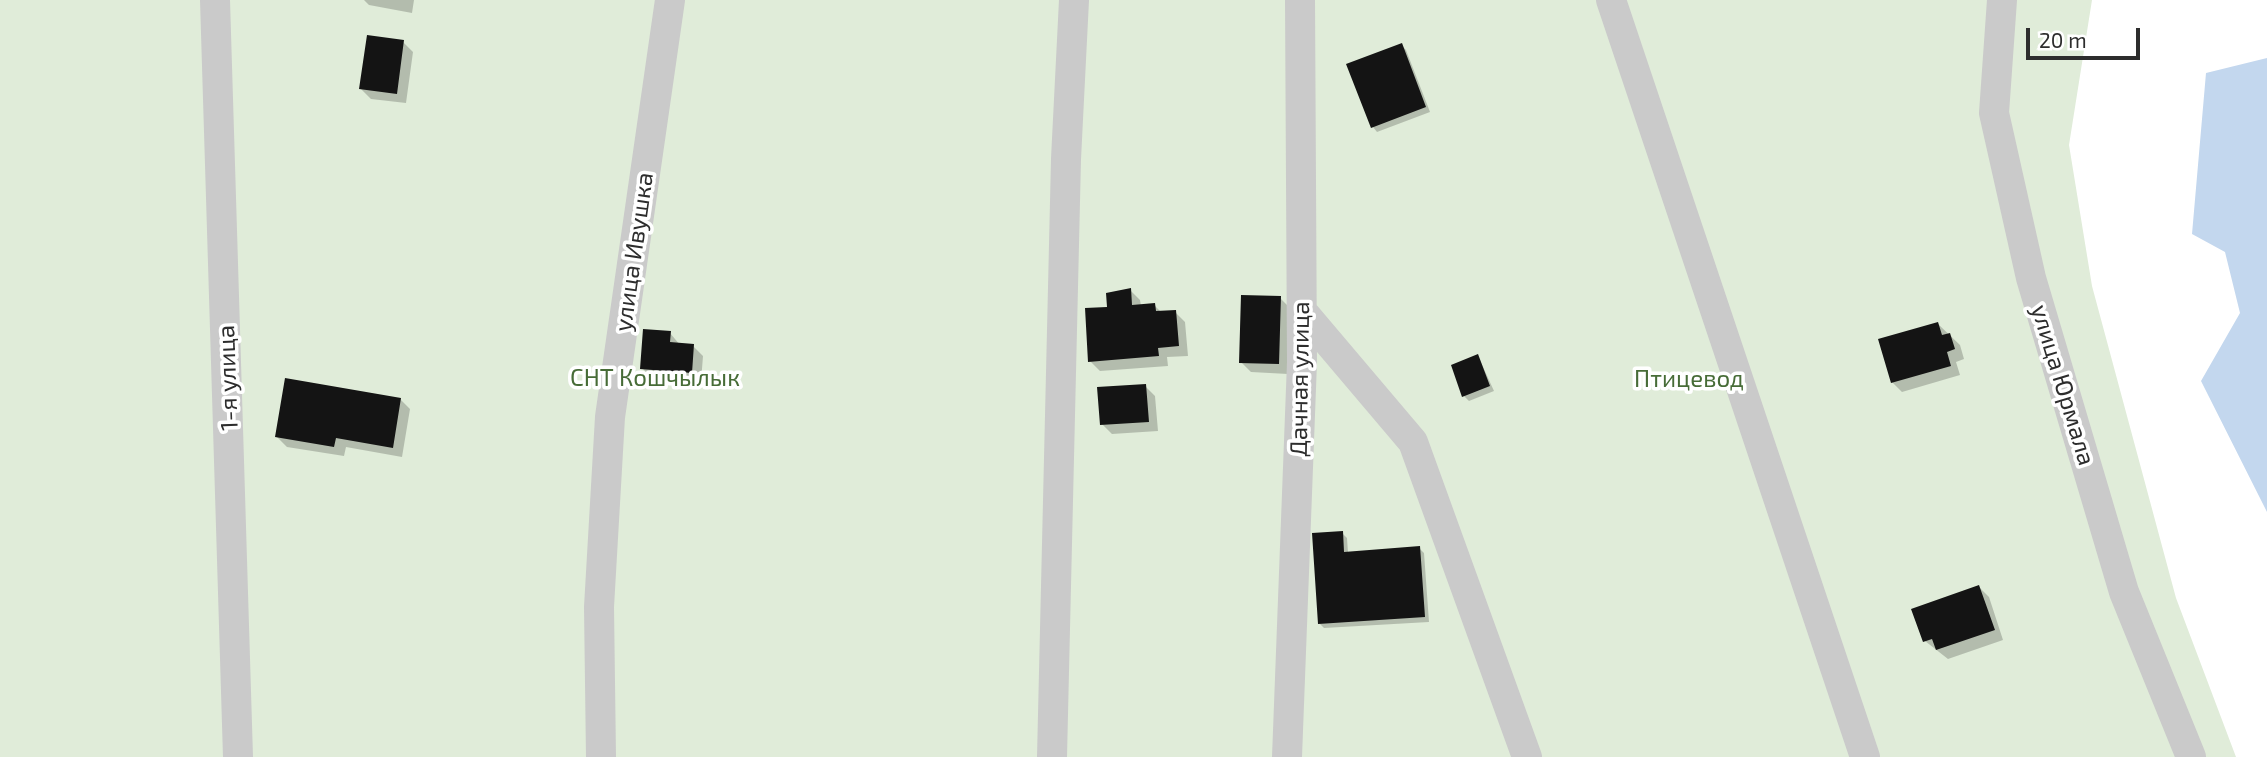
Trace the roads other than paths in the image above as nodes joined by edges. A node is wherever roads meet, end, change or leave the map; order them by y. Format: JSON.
{"nodes":[{"id":1,"x":215,"y":0,"type":"edge"},
{"id":2,"x":670,"y":0,"type":"edge"},
{"id":3,"x":1074,"y":0,"type":"edge"},
{"id":4,"x":1300,"y":0,"type":"edge"},
{"id":5,"x":1611,"y":0,"type":"edge"},
{"id":6,"x":2002,"y":0,"type":"edge"},
{"id":7,"x":1302,"y":312,"type":"junction"},
{"id":8,"x":238,"y":757,"type":"edge"},
{"id":9,"x":601,"y":757,"type":"edge"},
{"id":10,"x":1052,"y":757,"type":"edge"},
{"id":11,"x":1287,"y":757,"type":"edge"},
{"id":12,"x":1527,"y":757,"type":"edge"},
{"id":13,"x":1865,"y":757,"type":"edge"},
{"id":14,"x":2191,"y":757,"type":"edge"}],
"edges":[{"from":1,"to":8,"type":"street","name":"1-я улица"},
{"from":2,"to":9,"type":"street","name":"улица Ивушка"},
{"from":3,"to":10,"type":"street"},
{"from":4,"to":7,"type":"street","name":"Дачная улица"},
{"from":5,"to":13,"type":"street"},
{"from":6,"to":14,"type":"street","name":"улица Юрмала"},
{"from":7,"to":11,"type":"street","name":"Дачная улица"},
{"from":7,"to":12,"type":"street"}]}
